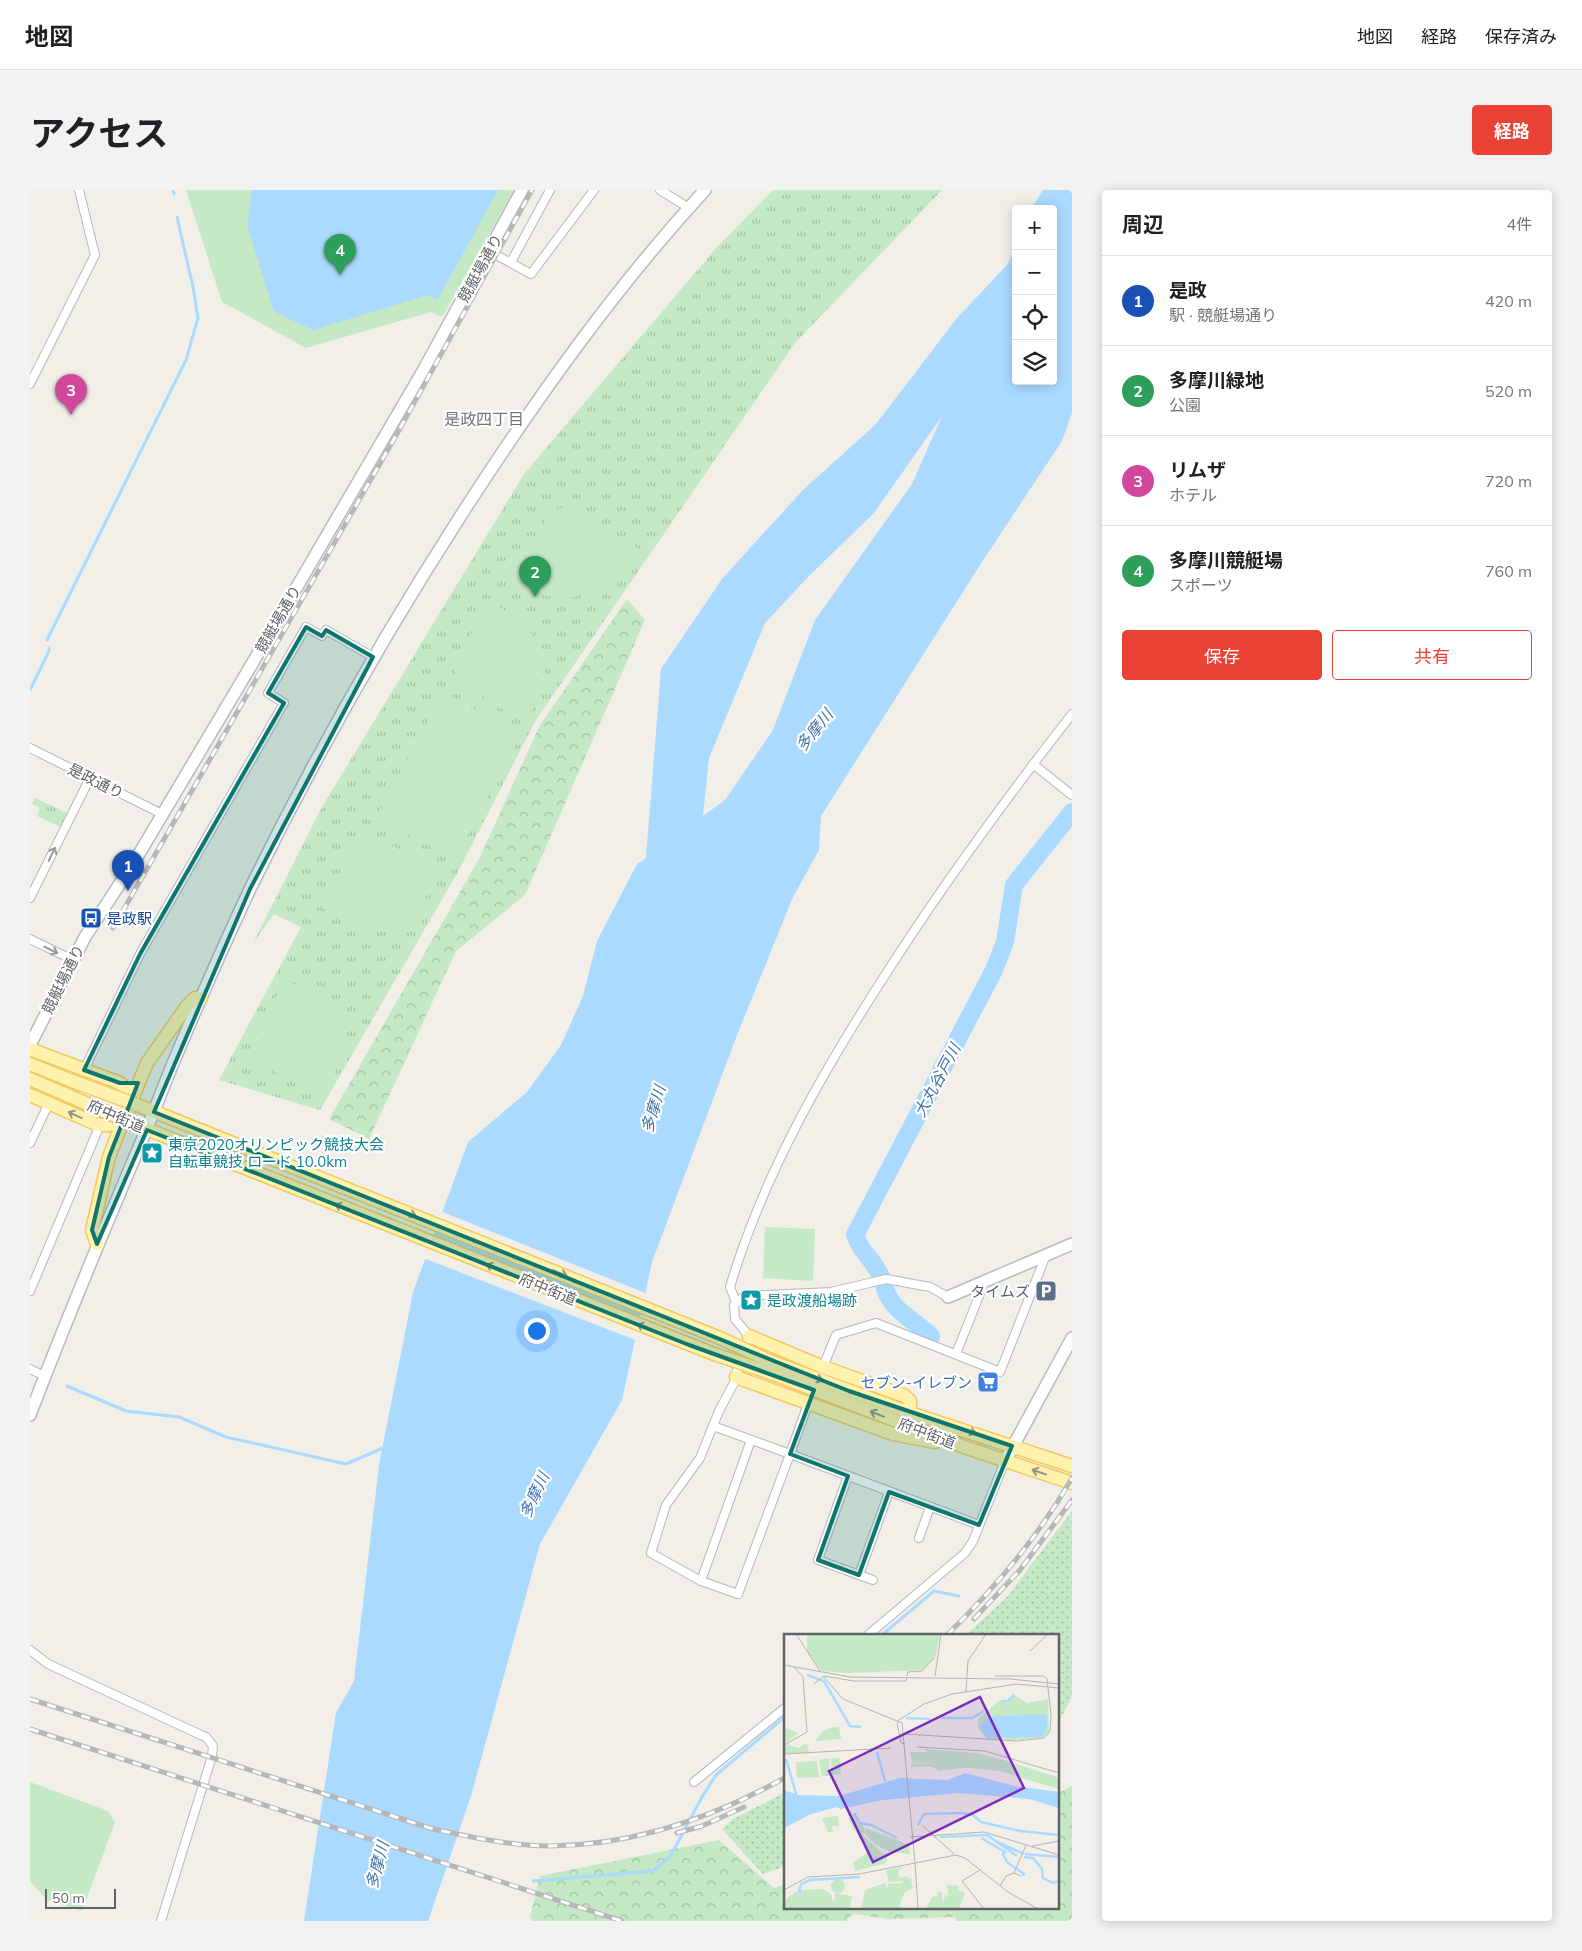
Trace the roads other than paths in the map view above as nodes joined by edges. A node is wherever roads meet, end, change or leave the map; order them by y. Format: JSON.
{"nodes":[{"id":1,"x":80,"y":190,"type":"edge"},
{"id":2,"x":522,"y":190,"type":"edge"},
{"id":3,"x":550,"y":190,"type":"edge"},
{"id":4,"x":594,"y":190,"type":"edge"},
{"id":5,"x":660,"y":190,"type":"edge"},
{"id":6,"x":706,"y":190,"type":"edge"},
{"id":7,"x":689,"y":208,"type":"junction"},
{"id":8,"x":489,"y":251,"type":"junction"},
{"id":9,"x":511,"y":262,"type":"junction"},
{"id":10,"x":30,"y":384,"type":"edge"},
{"id":11,"x":374,"y":657,"type":"junction"},
{"id":12,"x":1072,"y":714,"type":"edge"},
{"id":13,"x":30,"y":748,"type":"edge"},
{"id":14,"x":1033,"y":764,"type":"junction"},
{"id":15,"x":90,"y":778,"type":"junction"},
{"id":16,"x":1072,"y":795,"type":"edge"},
{"id":17,"x":162,"y":814,"type":"junction"},
{"id":18,"x":30,"y":898,"type":"edge"},
{"id":19,"x":30,"y":939,"type":"edge"},
{"id":20,"x":73,"y":960,"type":"junction"},
{"id":21,"x":201,"y":998,"type":"junction"},
{"id":22,"x":30,"y":1045,"type":"edge"},
{"id":23,"x":30,"y":1049,"type":"edge"},
{"id":24,"x":30,"y":1064,"type":"edge"},
{"id":25,"x":84,"y":1070,"type":"junction"},
{"id":26,"x":141,"y":1077,"type":"junction"},
{"id":27,"x":30,"y":1079,"type":"edge"},
{"id":28,"x":120,"y":1083,"type":"junction"},
{"id":29,"x":30,"y":1095,"type":"edge"},
{"id":30,"x":48,"y":1103,"type":"junction"},
{"id":31,"x":132,"y":1104,"type":"junction"},
{"id":32,"x":154,"y":1112,"type":"junction"},
{"id":33,"x":127,"y":1120,"type":"junction"},
{"id":34,"x":105,"y":1125,"type":"junction"},
{"id":35,"x":147,"y":1130,"type":"junction"},
{"id":36,"x":30,"y":1143,"type":"edge"},
{"id":37,"x":114,"y":1144,"type":"junction"},
{"id":38,"x":97,"y":1244,"type":"junction"},
{"id":39,"x":1072,"y":1244,"type":"edge"},
{"id":40,"x":1046,"y":1255,"type":"junction"},
{"id":41,"x":985,"y":1282,"type":"junction"},
{"id":42,"x":30,"y":1291,"type":"edge"},
{"id":43,"x":948,"y":1297,"type":"joint"},
{"id":44,"x":736,"y":1302,"type":"junction"},
{"id":45,"x":749,"y":1336,"type":"junction"},
{"id":46,"x":1072,"y":1338,"type":"edge"},
{"id":47,"x":956,"y":1354,"type":"junction"},
{"id":48,"x":768,"y":1366,"type":"junction"},
{"id":49,"x":823,"y":1367,"type":"junction"},
{"id":50,"x":30,"y":1369,"type":"edge"},
{"id":51,"x":45,"y":1376,"type":"junction"},
{"id":52,"x":736,"y":1377,"type":"junction"},
{"id":53,"x":808,"y":1404,"type":"junction"},
{"id":54,"x":910,"y":1413,"type":"junction"},
{"id":55,"x":30,"y":1416,"type":"edge"},
{"id":56,"x":713,"y":1426,"type":"junction"},
{"id":57,"x":751,"y":1440,"type":"junction"},
{"id":58,"x":1012,"y":1446,"type":"junction"},
{"id":59,"x":967,"y":1448,"type":"junction"},
{"id":60,"x":790,"y":1454,"type":"junction"},
{"id":61,"x":1005,"y":1461,"type":"junction"},
{"id":62,"x":1072,"y":1466,"type":"edge"},
{"id":63,"x":848,"y":1476,"type":"junction"},
{"id":64,"x":1072,"y":1483,"type":"edge"},
{"id":65,"x":889,"y":1492,"type":"junction"},
{"id":66,"x":930,"y":1507,"type":"junction"},
{"id":67,"x":979,"y":1525,"type":"junction"},
{"id":68,"x":919,"y":1538,"type":"dead end"},
{"id":69,"x":859,"y":1575,"type":"junction"},
{"id":70,"x":873,"y":1580,"type":"dead end"},
{"id":71,"x":701,"y":1582,"type":"junction"},
{"id":72,"x":869,"y":1634,"type":"edge"},
{"id":73,"x":30,"y":1650,"type":"edge"},
{"id":74,"x":784,"y":1709,"type":"edge"},
{"id":75,"x":694,"y":1782,"type":"dead end"},
{"id":76,"x":161,"y":1921,"type":"edge"}],
"edges":[{"from":1,"to":10,"type":"street"},
{"from":2,"to":8,"type":"street","name":"競艇場通り"},
{"from":3,"to":9,"type":"street"},
{"from":4,"to":9,"type":"street"},
{"from":5,"to":7,"type":"street"},
{"from":6,"to":7,"type":"street"},
{"from":7,"to":11,"type":"street"},
{"from":8,"to":9,"type":"street"},
{"from":8,"to":17,"type":"street","name":"競艇場通り"},
{"from":11,"to":21,"type":"street"},
{"from":11,"to":25,"type":"street"},
{"from":12,"to":14,"type":"street"},
{"from":13,"to":15,"type":"street","name":"是政通り"},
{"from":14,"to":16,"type":"street"},
{"from":14,"to":44,"type":"street"},
{"from":15,"to":17,"type":"street","name":"是政通り"},
{"from":18,"to":15,"type":"street","one_way":true},
{"from":17,"to":20,"type":"street","name":"競艇場通り"},
{"from":19,"to":20,"type":"street","one_way":true},
{"from":20,"to":22,"type":"street","name":"競艇場通り"},
{"from":21,"to":26,"type":"main road"},
{"from":21,"to":32,"type":"street"},
{"from":23,"to":25,"type":"main road"},
{"from":24,"to":31,"type":"main road","name":"府中街道","bridge":true},
{"from":25,"to":28,"type":"main road"},
{"from":26,"to":28,"type":"main road"},
{"from":26,"to":31,"type":"main road"},
{"from":27,"to":33,"type":"main road","name":"府中街道","bridge":true},
{"from":28,"to":31,"type":"main road"},
{"from":29,"to":30,"type":"main road"},
{"from":34,"to":30,"type":"main road","one_way":true},
{"from":30,"to":36,"type":"street"},
{"from":31,"to":32,"type":"main road","name":"府中街道"},
{"from":31,"to":33,"type":"main road"},
{"from":32,"to":35,"type":"street"},
{"from":32,"to":48,"type":"main road","name":"府中街道","one_way":true,"bridge":true},
{"from":33,"to":34,"type":"main road"},
{"from":33,"to":35,"type":"main road","name":"府中街道"},
{"from":33,"to":37,"type":"main road"},
{"from":34,"to":37,"type":"main road"},
{"from":34,"to":42,"type":"street"},
{"from":35,"to":38,"type":"street"},
{"from":48,"to":35,"type":"main road","name":"府中街道","one_way":true,"bridge":true},
{"from":37,"to":38,"type":"main road"},
{"from":38,"to":51,"type":"street"},
{"from":39,"to":40,"type":"street"},
{"from":40,"to":41,"type":"street"},
{"from":40,"to":47,"type":"street"},
{"from":41,"to":43,"type":"street"},
{"from":41,"to":47,"type":"street"},
{"from":43,"to":44,"type":"street"},
{"from":44,"to":45,"type":"street"},
{"from":45,"to":49,"type":"main road"},
{"from":45,"to":52,"type":"street"},
{"from":46,"to":58,"type":"street"},
{"from":47,"to":49,"type":"street"},
{"from":48,"to":54,"type":"main road","name":"府中街道","one_way":true},
{"from":59,"to":48,"type":"main road","name":"府中街道","one_way":true},
{"from":49,"to":54,"type":"main road"},
{"from":50,"to":51,"type":"street"},
{"from":51,"to":55,"type":"street"},
{"from":52,"to":53,"type":"main road"},
{"from":52,"to":56,"type":"street"},
{"from":53,"to":59,"type":"main road"},
{"from":53,"to":60,"type":"street"},
{"from":54,"to":58,"type":"main road","name":"府中街道","one_way":true},
{"from":56,"to":57,"type":"street"},
{"from":56,"to":71,"type":"street"},
{"from":57,"to":60,"type":"street"},
{"from":57,"to":71,"type":"street"},
{"from":58,"to":61,"type":"street"},
{"from":58,"to":62,"type":"main road","name":"府中街道"},
{"from":59,"to":61,"type":"main road","name":"府中街道"},
{"from":60,"to":63,"type":"street"},
{"from":60,"to":71,"type":"street"},
{"from":64,"to":61,"type":"main road","name":"府中街道","one_way":true},
{"from":61,"to":67,"type":"street"},
{"from":63,"to":65,"type":"street"},
{"from":63,"to":69,"type":"street"},
{"from":65,"to":66,"type":"street"},
{"from":65,"to":69,"type":"street"},
{"from":66,"to":67,"type":"street"},
{"from":66,"to":68,"type":"street"},
{"from":67,"to":72,"type":"street"},
{"from":69,"to":70,"type":"street"},
{"from":73,"to":76,"type":"street"},
{"from":74,"to":75,"type":"street"}]}
